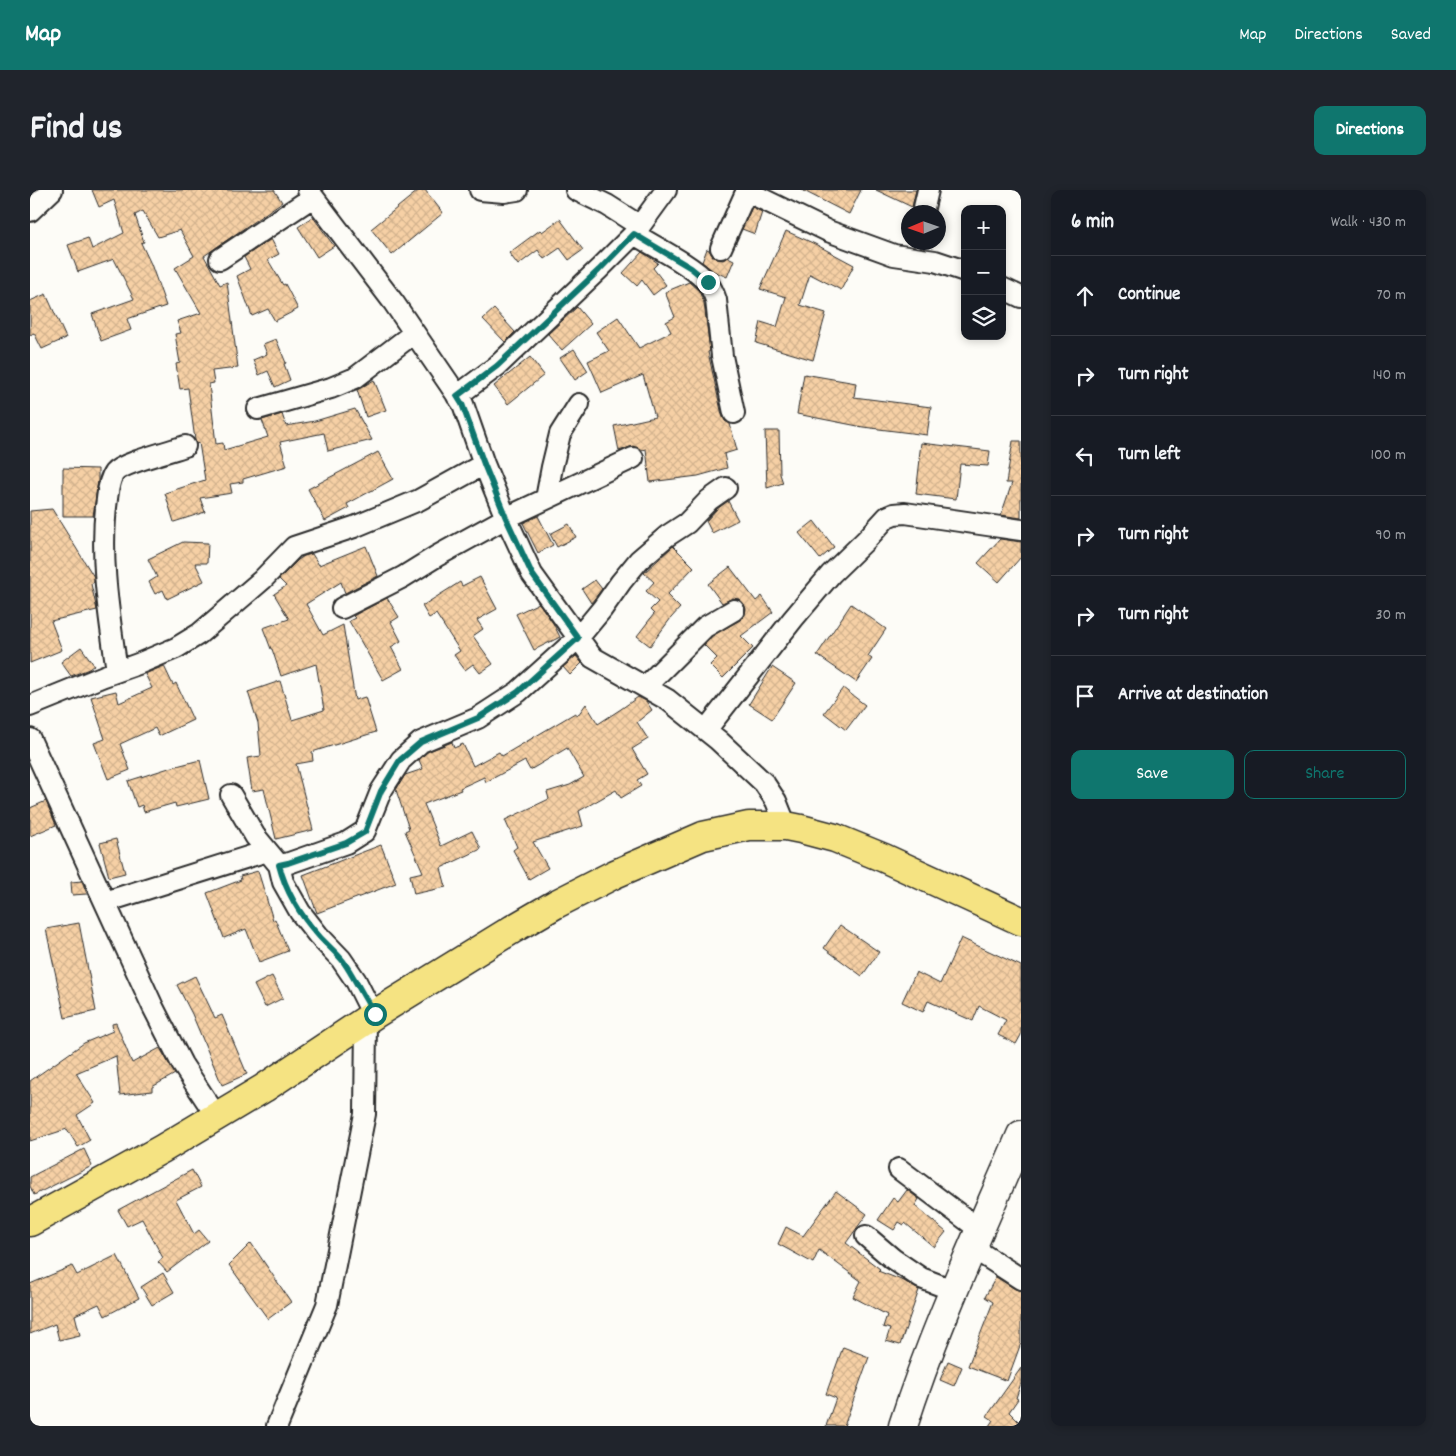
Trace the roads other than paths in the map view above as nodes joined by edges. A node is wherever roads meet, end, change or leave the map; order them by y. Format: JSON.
{"nodes":[{"id":1,"x":52,"y":190,"type":"edge"},
{"id":2,"x":480,"y":190,"type":"edge"},
{"id":3,"x":517,"y":190,"type":"edge"},
{"id":4,"x":576,"y":190,"type":"edge"},
{"id":5,"x":666,"y":190,"type":"edge"},
{"id":6,"x":928,"y":190,"type":"edge"},
{"id":7,"x":746,"y":191,"type":"edge"},
{"id":8,"x":310,"y":194,"type":"edge"},
{"id":9,"x":925,"y":205,"type":"edge"},
{"id":10,"x":30,"y":211,"type":"edge"},
{"id":11,"x":637,"y":230,"type":"junction"},
{"id":12,"x":721,"y":248,"type":"dead end"},
{"id":13,"x":917,"y":250,"type":"edge"},
{"id":14,"x":220,"y":259,"type":"dead end"},
{"id":15,"x":961,"y":270,"type":"edge"},
{"id":16,"x":1006,"y":290,"type":"edge"},
{"id":17,"x":1021,"y":297,"type":"edge"},
{"id":18,"x":414,"y":333,"type":"junction"},
{"id":19,"x":457,"y":396,"type":"junction"},
{"id":20,"x":579,"y":404,"type":"dead end"},
{"id":21,"x":258,"y":409,"type":"dead end"},
{"id":22,"x":734,"y":413,"type":"dead end"},
{"id":23,"x":186,"y":446,"type":"dead end"},
{"id":24,"x":633,"y":458,"type":"dead end"},
{"id":25,"x":484,"y":464,"type":"junction"},
{"id":26,"x":726,"y":488,"type":"dead end"},
{"id":27,"x":546,"y":499,"type":"junction"},
{"id":28,"x":506,"y":518,"type":"junction"},
{"id":29,"x":1021,"y":530,"type":"edge"},
{"id":30,"x":342,"y":608,"type":"dead end"},
{"id":31,"x":734,"y":610,"type":"dead end"},
{"id":32,"x":578,"y":638,"type":"junction"},
{"id":33,"x":117,"y":671,"type":"junction"},
{"id":34,"x":645,"y":687,"type":"junction"},
{"id":35,"x":30,"y":706,"type":"edge"},
{"id":36,"x":706,"y":730,"type":"junction"},
{"id":37,"x":30,"y":741,"type":"edge"},
{"id":38,"x":231,"y":795,"type":"dead end"},
{"id":39,"x":786,"y":826,"type":"junction"},
{"id":40,"x":273,"y":858,"type":"junction"},
{"id":41,"x":105,"y":902,"type":"junction"},
{"id":42,"x":1021,"y":921,"type":"edge"},
{"id":43,"x":371,"y":1017,"type":"junction"},
{"id":44,"x":217,"y":1117,"type":"junction"},
{"id":45,"x":1021,"y":1136,"type":"edge"},
{"id":46,"x":900,"y":1169,"type":"dead end"},
{"id":47,"x":30,"y":1222,"type":"edge"},
{"id":48,"x":866,"y":1236,"type":"dead end"},
{"id":49,"x":976,"y":1239,"type":"junction"},
{"id":50,"x":1021,"y":1279,"type":"edge"},
{"id":51,"x":954,"y":1291,"type":"junction"},
{"id":52,"x":277,"y":1426,"type":"edge"},
{"id":53,"x":903,"y":1426,"type":"edge"}],
"edges":[{"from":1,"to":10,"type":"street"},
{"from":2,"to":3,"type":"street"},
{"from":4,"to":11,"type":"street"},
{"from":5,"to":11,"type":"street"},
{"from":6,"to":9,"type":"street"},
{"from":7,"to":12,"type":"street"},
{"from":7,"to":13,"type":"street"},
{"from":8,"to":14,"type":"street"},
{"from":8,"to":18,"type":"street"},
{"from":11,"to":19,"type":"street"},
{"from":11,"to":22,"type":"street"},
{"from":13,"to":15,"type":"street"},
{"from":16,"to":17,"type":"street"},
{"from":18,"to":19,"type":"street"},
{"from":18,"to":21,"type":"street"},
{"from":19,"to":25,"type":"street"},
{"from":20,"to":27,"type":"street"},
{"from":23,"to":33,"type":"street"},
{"from":24,"to":27,"type":"street"},
{"from":25,"to":28,"type":"street"},
{"from":25,"to":33,"type":"street"},
{"from":26,"to":32,"type":"street"},
{"from":27,"to":28,"type":"street"},
{"from":28,"to":30,"type":"street"},
{"from":28,"to":32,"type":"street"},
{"from":29,"to":36,"type":"street"},
{"from":31,"to":34,"type":"street"},
{"from":32,"to":34,"type":"street"},
{"from":32,"to":40,"type":"street"},
{"from":33,"to":35,"type":"street"},
{"from":34,"to":36,"type":"street"},
{"from":36,"to":39,"type":"street"},
{"from":37,"to":41,"type":"street"},
{"from":38,"to":40,"type":"street"},
{"from":39,"to":42,"type":"main road"},
{"from":39,"to":43,"type":"main road"},
{"from":40,"to":41,"type":"street"},
{"from":40,"to":43,"type":"street"},
{"from":41,"to":44,"type":"street"},
{"from":43,"to":44,"type":"main road"},
{"from":43,"to":52,"type":"street"},
{"from":44,"to":47,"type":"main road"},
{"from":45,"to":49,"type":"main road"},
{"from":46,"to":49,"type":"street"},
{"from":48,"to":51,"type":"street"},
{"from":49,"to":50,"type":"street"},
{"from":49,"to":51,"type":"main road"},
{"from":51,"to":53,"type":"main road"}]}
